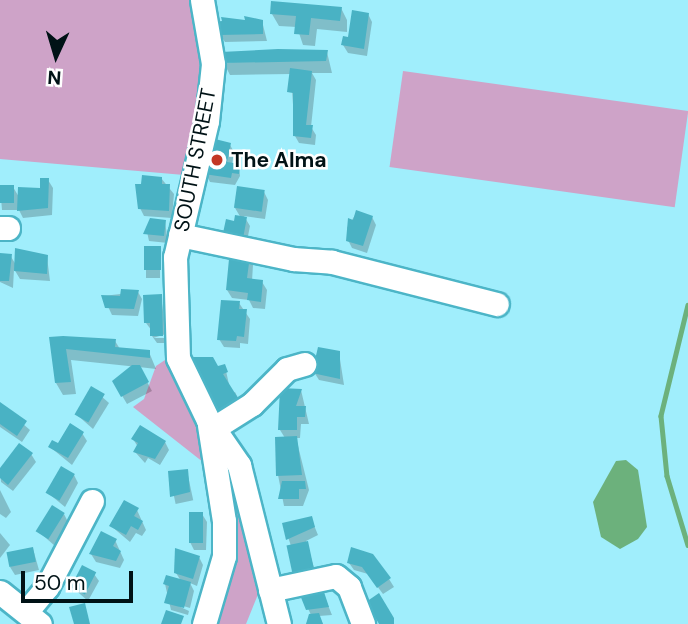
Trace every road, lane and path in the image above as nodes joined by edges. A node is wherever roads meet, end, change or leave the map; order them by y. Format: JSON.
{"nodes":[{"id":1,"x":202,"y":0,"type":"edge"},
{"id":2,"x":180,"y":235,"type":"junction"},
{"id":3,"x":497,"y":304,"type":"dead end"},
{"id":4,"x":303,"y":364,"type":"dead end"},
{"id":5,"x":211,"y":424,"type":"junction"},
{"id":6,"x":92,"y":501,"type":"dead end"},
{"id":7,"x":270,"y":590,"type":"junction"},
{"id":8,"x":0,"y":592,"type":"edge"},
{"id":9,"x":33,"y":618,"type":"edge"},
{"id":10,"x":272,"y":621,"type":"edge"},
{"id":11,"x":204,"y":624,"type":"edge"},
{"id":12,"x":363,"y":624,"type":"edge"}],
"edges":[{"from":1,"to":2,"type":"street","name":"SOUTH STREET"},
{"from":2,"to":3,"type":"street"},
{"from":2,"to":5,"type":"street","name":"SOUTH STREET"},
{"from":4,"to":5,"type":"street"},
{"from":5,"to":7,"type":"street","name":"SOUTH STREET"},
{"from":5,"to":11,"type":"street"},
{"from":6,"to":9,"type":"street"},
{"from":7,"to":10,"type":"street","name":"SOUTH STREET"},
{"from":7,"to":12,"type":"street"},
{"from":8,"to":9,"type":"street"}]}
